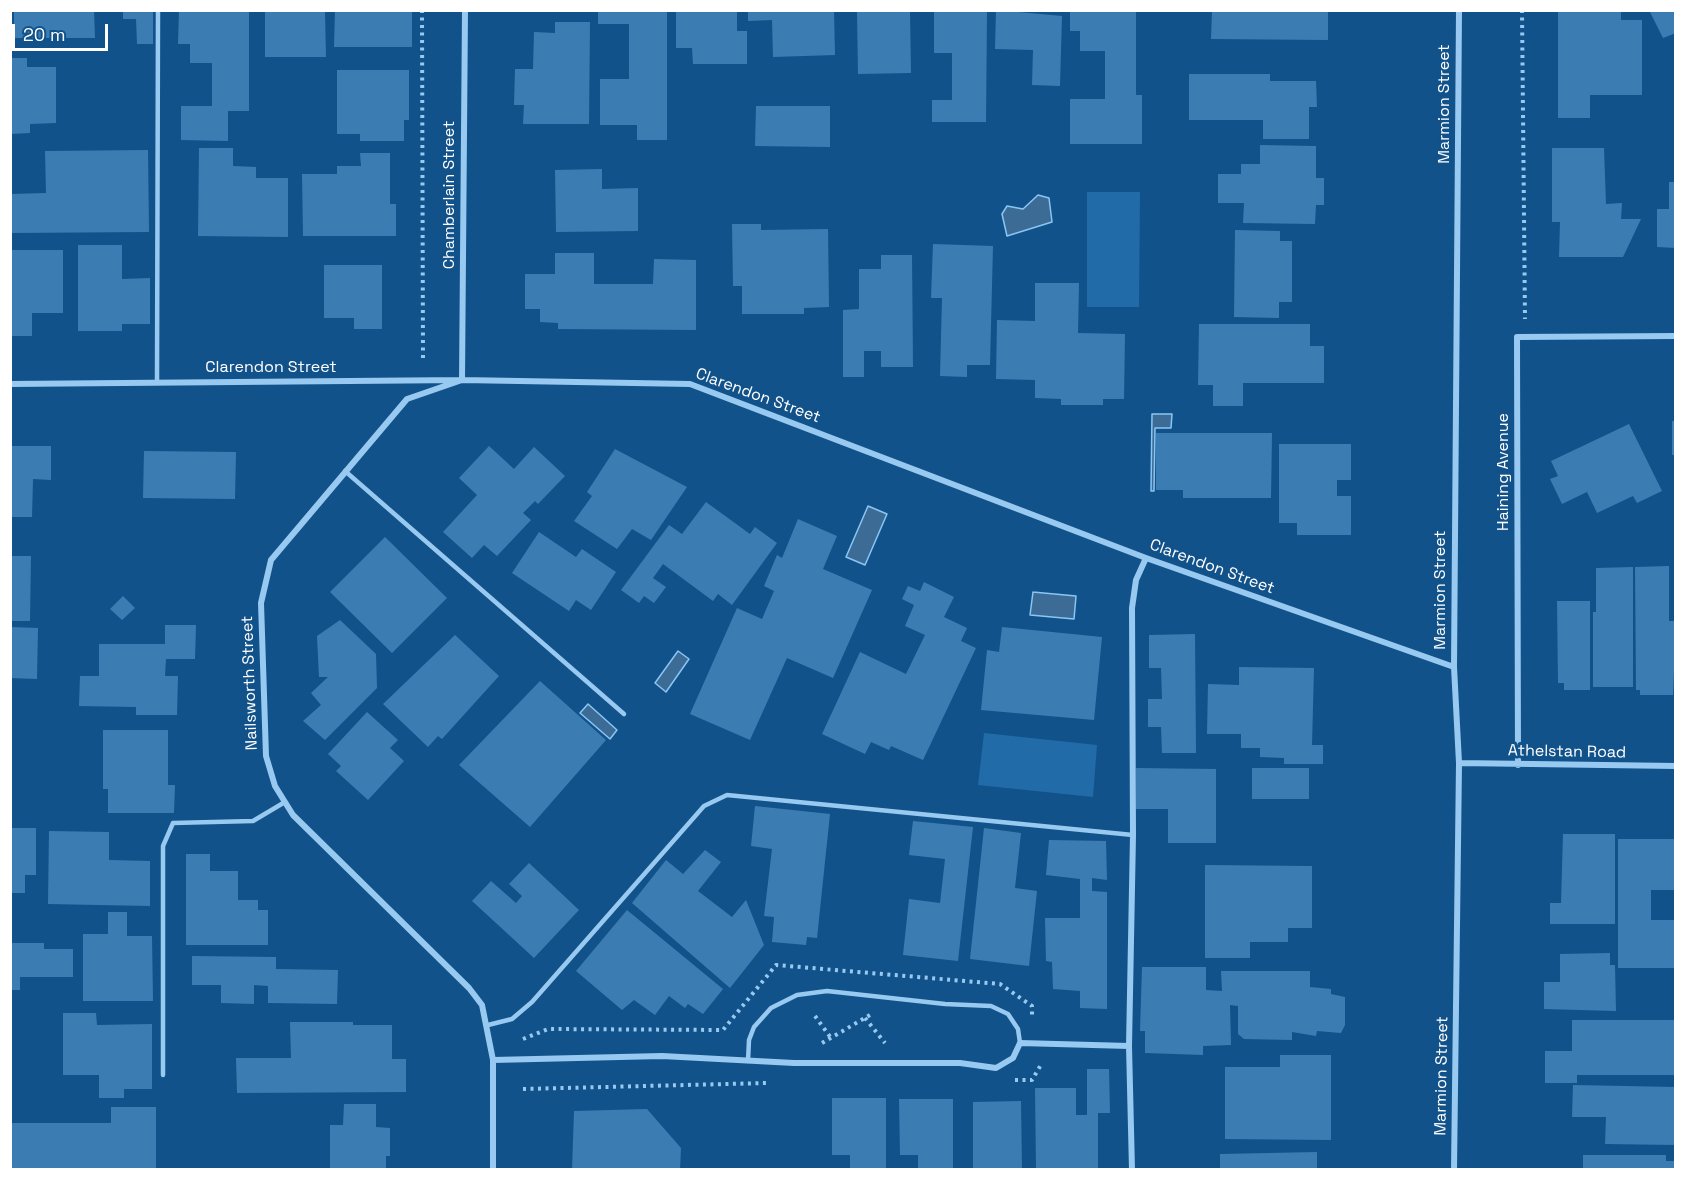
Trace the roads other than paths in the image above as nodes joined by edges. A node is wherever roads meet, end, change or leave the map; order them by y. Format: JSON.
{"nodes":[{"id":1,"x":158,"y":10,"type":"edge"},
{"id":2,"x":465,"y":10,"type":"edge"},
{"id":3,"x":1459,"y":10,"type":"edge"},
{"id":4,"x":1676,"y":336,"type":"edge"},
{"id":5,"x":462,"y":380,"type":"junction"},
{"id":6,"x":157,"y":383,"type":"junction"},
{"id":7,"x":10,"y":384,"type":"edge"},
{"id":8,"x":345,"y":471,"type":"junction"},
{"id":9,"x":1146,"y":558,"type":"junction"},
{"id":10,"x":1454,"y":667,"type":"junction"},
{"id":11,"x":624,"y":714,"type":"dead end"},
{"id":12,"x":1459,"y":763,"type":"junction"},
{"id":13,"x":1518,"y":765,"type":"junction"},
{"id":14,"x":1676,"y":766,"type":"edge"},
{"id":15,"x":285,"y":802,"type":"junction"},
{"id":16,"x":1133,"y":835,"type":"junction"},
{"id":17,"x":488,"y":1026,"type":"junction"},
{"id":18,"x":1020,"y":1043,"type":"junction"},
{"id":19,"x":1129,"y":1046,"type":"junction"},
{"id":20,"x":493,"y":1060,"type":"junction"},
{"id":21,"x":748,"y":1061,"type":"junction"},
{"id":22,"x":163,"y":1075,"type":"dead end"},
{"id":23,"x":493,"y":1170,"type":"edge"},
{"id":24,"x":1132,"y":1170,"type":"edge"},
{"id":25,"x":1454,"y":1170,"type":"edge"}],
"edges":[{"from":1,"to":6,"type":"lane"},
{"from":2,"to":5,"type":"street","name":"Chamberlain Street"},
{"from":3,"to":10,"type":"street","name":"Marmion Street"},
{"from":4,"to":13,"type":"street","name":"Haining Avenue"},
{"from":5,"to":6,"type":"street","name":"Clarendon Street"},
{"from":5,"to":8,"type":"street","name":"Nailsworth Street"},
{"from":5,"to":9,"type":"street","name":"Clarendon Street"},
{"from":6,"to":7,"type":"street","name":"Clarendon Street"},
{"from":8,"to":11,"type":"lane"},
{"from":8,"to":15,"type":"street","name":"Nailsworth Street"},
{"from":9,"to":10,"type":"street","name":"Clarendon Street"},
{"from":9,"to":16,"type":"street"},
{"from":10,"to":12,"type":"street","name":"Marmion Street"},
{"from":12,"to":13,"type":"street","name":"Athelstan Road"},
{"from":12,"to":25,"type":"street","name":"Marmion Street"},
{"from":13,"to":14,"type":"street","name":"Athelstan Road"},
{"from":15,"to":17,"type":"street","name":"Nailsworth Street"},
{"from":15,"to":22,"type":"lane"},
{"from":16,"to":17,"type":"lane"},
{"from":16,"to":19,"type":"street"},
{"from":17,"to":20,"type":"street","name":"Nailsworth Street"},
{"from":18,"to":19,"type":"street"},
{"from":18,"to":21,"type":"street"},
{"from":18,"to":21,"type":"lane"},
{"from":19,"to":24,"type":"street"},
{"from":20,"to":21,"type":"street"},
{"from":20,"to":23,"type":"street","name":"Nailsworth Street"}]}
